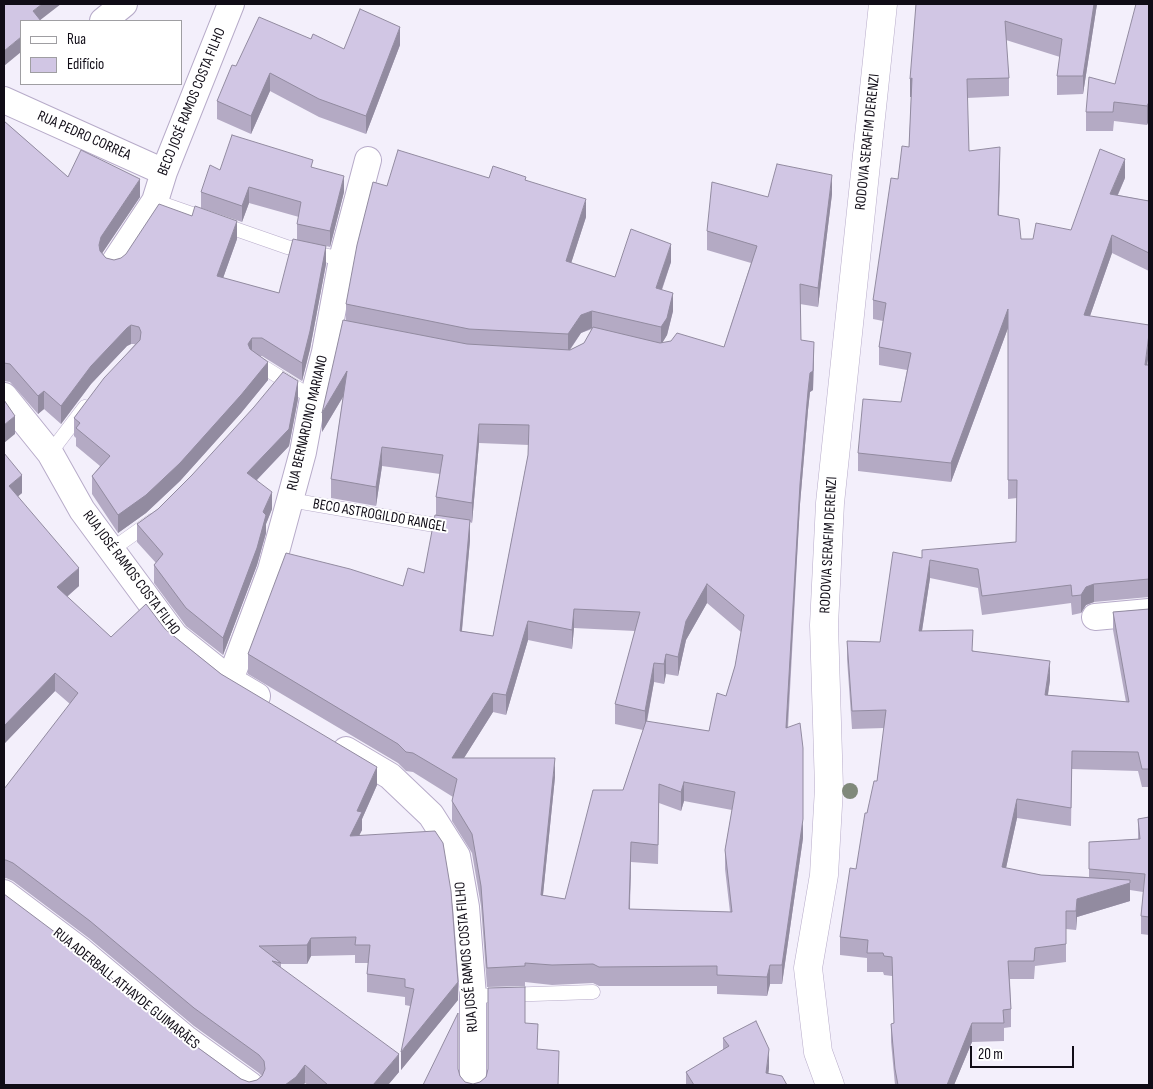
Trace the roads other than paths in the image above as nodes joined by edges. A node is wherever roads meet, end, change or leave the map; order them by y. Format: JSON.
{"nodes":[{"id":1,"x":124,"y":4,"type":"edge"},
{"id":2,"x":231,"y":4,"type":"edge"},
{"id":3,"x":883,"y":4,"type":"edge"},
{"id":4,"x":103,"y":20,"type":"edge"},
{"id":5,"x":22,"y":85,"type":"edge"},
{"id":6,"x":4,"y":99,"type":"edge"},
{"id":7,"x":368,"y":160,"type":"dead end"},
{"id":8,"x":164,"y":172,"type":"junction"},
{"id":9,"x":155,"y":202,"type":"junction"},
{"id":10,"x":342,"y":259,"type":"junction"},
{"id":11,"x":114,"y":263,"type":"edge"},
{"id":12,"x":258,"y":363,"type":"edge"},
{"id":13,"x":4,"y":396,"type":"edge"},
{"id":14,"x":92,"y":398,"type":"edge"},
{"id":15,"x":313,"y":398,"type":"junction"},
{"id":16,"x":50,"y":453,"type":"junction"},
{"id":17,"x":290,"y":500,"type":"junction"},
{"id":18,"x":159,"y":514,"type":"edge"},
{"id":19,"x":470,"y":531,"type":"edge"},
{"id":20,"x":112,"y":550,"type":"junction"},
{"id":21,"x":1149,"y":612,"type":"edge"},
{"id":22,"x":1095,"y":617,"type":"dead end"},
{"id":23,"x":230,"y":680,"type":"junction"},
{"id":24,"x":281,"y":711,"type":"edge"},
{"id":25,"x":324,"y":737,"type":"edge"},
{"id":26,"x":4,"y":893,"type":"edge"},
{"id":27,"x":593,"y":992,"type":"dead end"},
{"id":28,"x":473,"y":996,"type":"junction"},
{"id":29,"x":250,"y":1085,"type":"edge"},
{"id":30,"x":473,"y":1085,"type":"edge"},
{"id":31,"x":830,"y":1085,"type":"edge"}],
"edges":[{"from":1,"to":4,"type":"street"},
{"from":2,"to":8,"type":"street","name":"BECO JOSÉ RAMOS COSTA FILHO"},
{"from":3,"to":31,"type":"main road","name":"RODOVIA SERAFIM DERENZI"},
{"from":5,"to":6,"type":"street","name":"RUA PEDRO CORREA"},
{"from":6,"to":8,"type":"street","name":"RUA PEDRO CORREA"},
{"from":7,"to":10,"type":"street","name":"RUA BERNARDINO MARIANO"},
{"from":8,"to":9,"type":"street","name":"BECO JOSÉ RAMOS COSTA FILHO"},
{"from":9,"to":10,"type":"lane"},
{"from":9,"to":11,"type":"street","name":"BECO JOSÉ RAMOS COSTA FILHO"},
{"from":10,"to":15,"type":"street","name":"RUA BERNARDINO MARIANO"},
{"from":12,"to":15,"type":"lane"},
{"from":13,"to":16,"type":"street","name":"RUA JOSÉ RAMOS COSTA FILHO"},
{"from":14,"to":16,"type":"lane"},
{"from":15,"to":17,"type":"street","name":"RUA BERNARDINO MARIANO"},
{"from":16,"to":20,"type":"street","name":"RUA JOSÉ RAMOS COSTA FILHO"},
{"from":17,"to":19,"type":"lane","name":"BECO ASTROGILDO RANGEL"},
{"from":17,"to":23,"type":"street","name":"RUA BERNARDINO MARIANO"},
{"from":18,"to":20,"type":"lane"},
{"from":20,"to":23,"type":"street","name":"RUA JOSÉ RAMOS COSTA FILHO"},
{"from":21,"to":22,"type":"street"},
{"from":23,"to":24,"type":"street","name":"RUA JOSÉ RAMOS COSTA FILHO"},
{"from":25,"to":28,"type":"street","name":"RUA JOSÉ RAMOS COSTA FILHO"},
{"from":26,"to":29,"type":"street","name":"RUA ADERBALL ATHAYDE GUIMARÃES"},
{"from":27,"to":28,"type":"lane"},
{"from":28,"to":30,"type":"street","name":"RUA JOSÉ RAMOS COSTA FILHO"}]}
